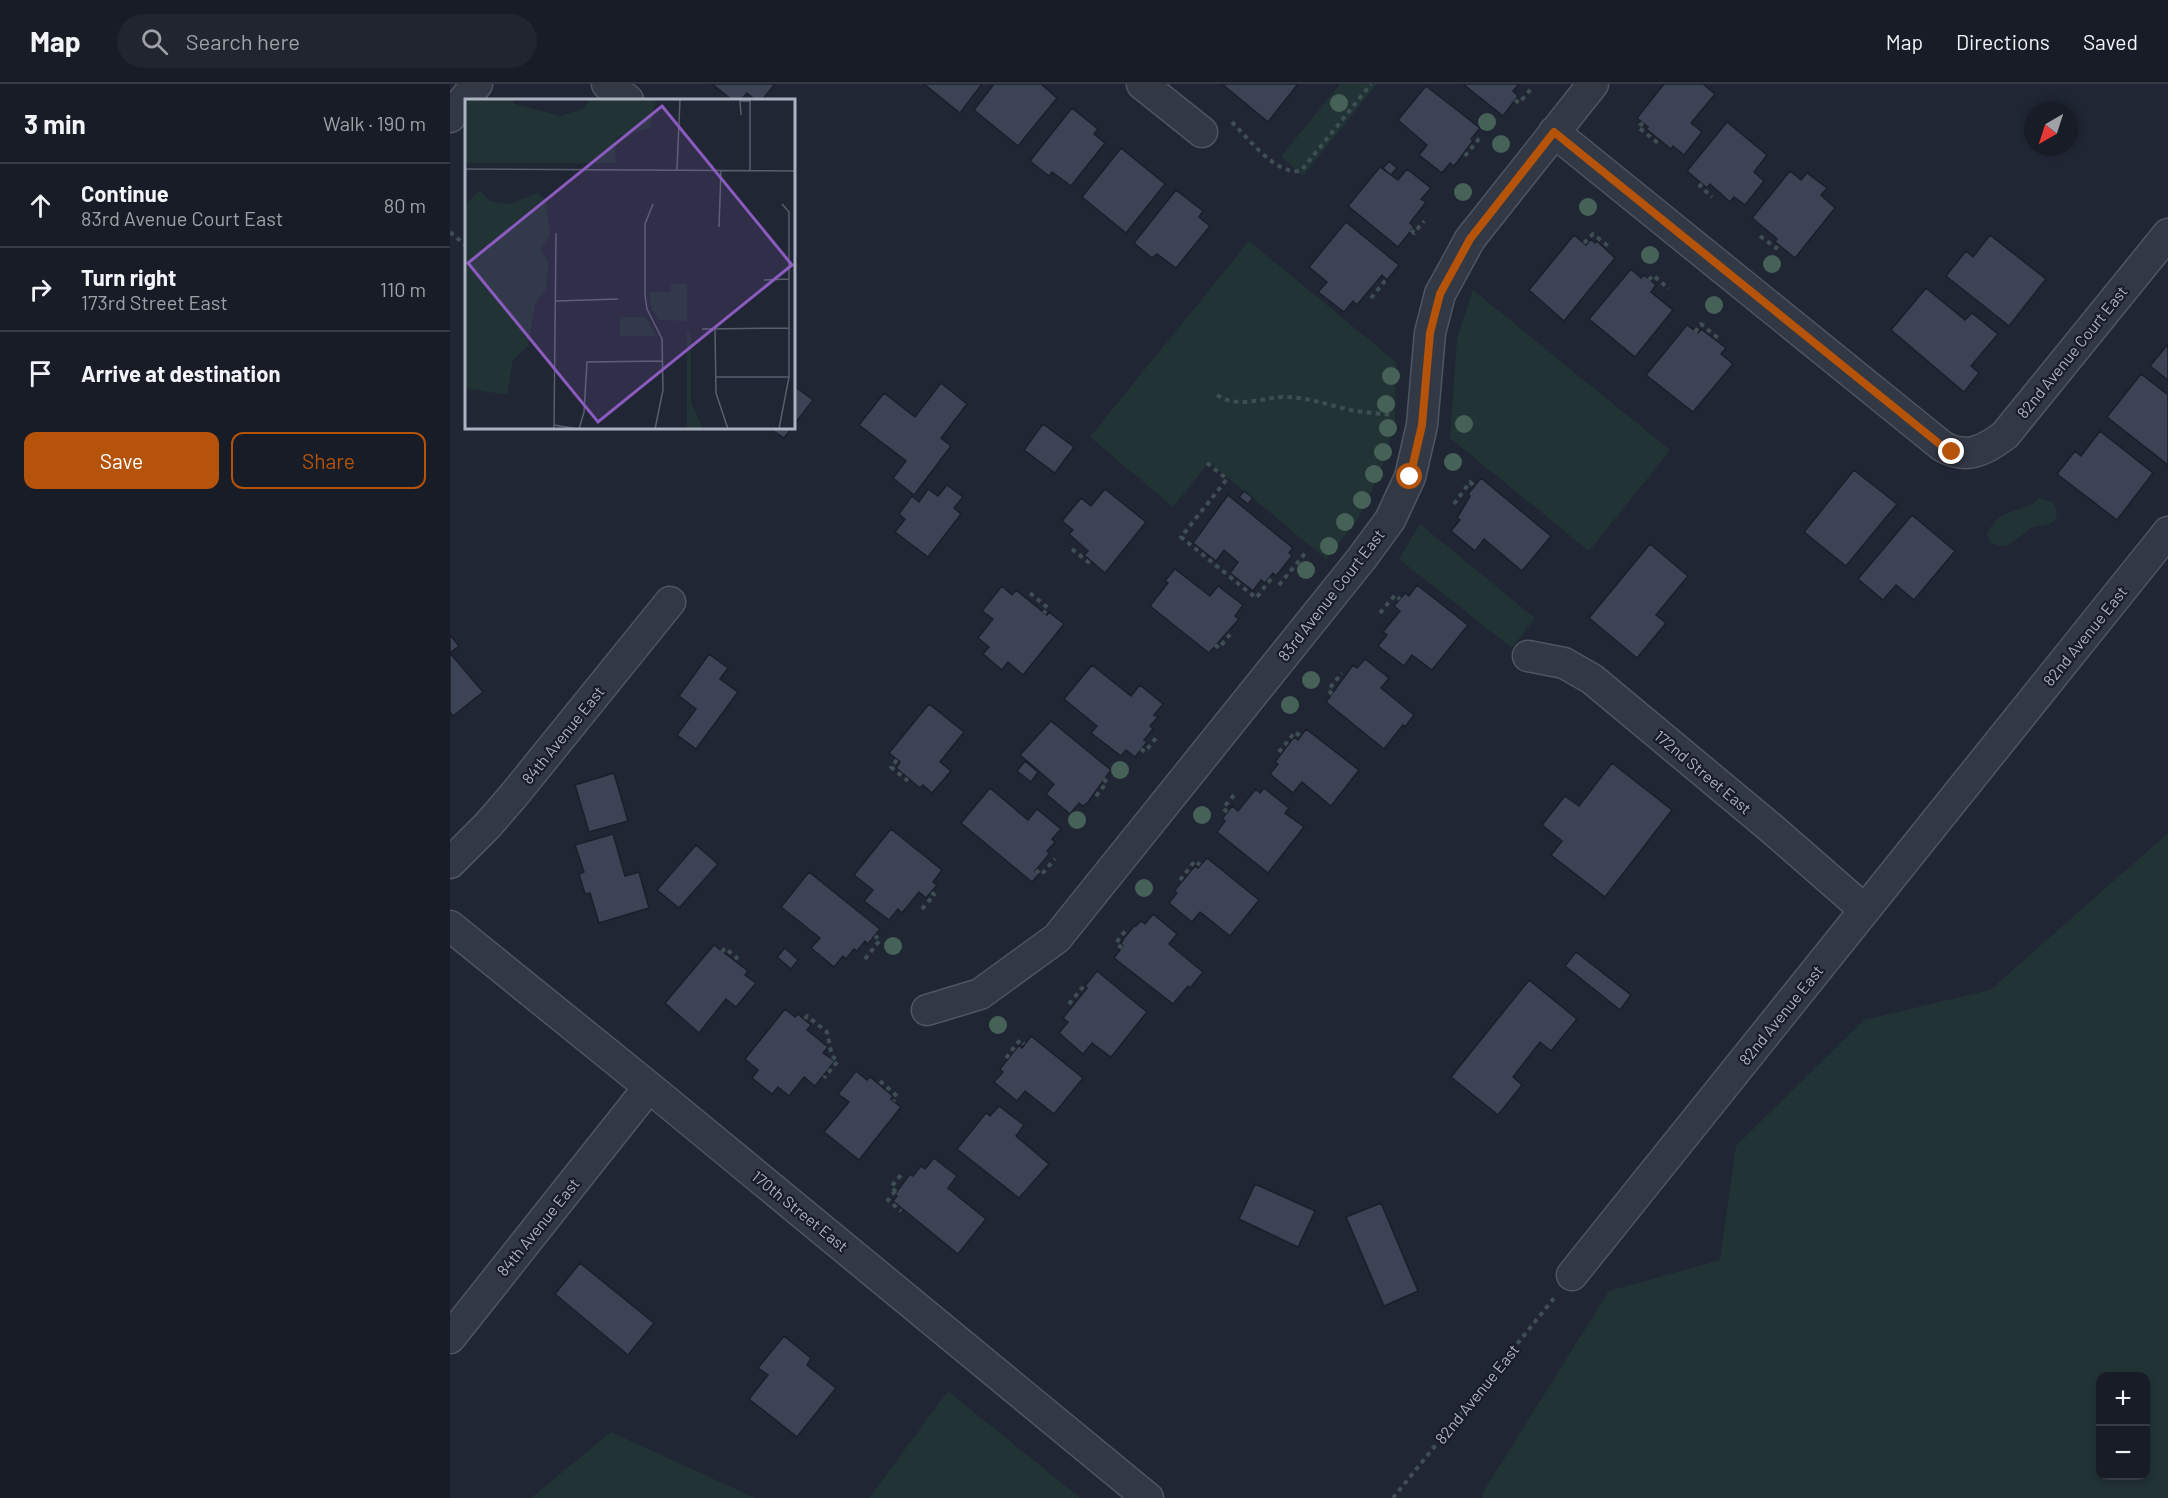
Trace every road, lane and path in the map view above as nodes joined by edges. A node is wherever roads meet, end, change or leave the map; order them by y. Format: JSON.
{"nodes":[{"id":1,"x":477,"y":84,"type":"edge"},
{"id":2,"x":607,"y":84,"type":"edge"},
{"id":3,"x":1142,"y":84,"type":"edge"},
{"id":4,"x":1371,"y":84,"type":"edge"},
{"id":5,"x":1593,"y":84,"type":"edge"},
{"id":6,"x":1531,"y":89,"type":"dead end"},
{"id":7,"x":627,"y":99,"type":"edge"},
{"id":8,"x":1515,"y":100,"type":"dead end"},
{"id":9,"x":450,"y":117,"type":"edge"},
{"id":10,"x":1229,"y":120,"type":"dead end"},
{"id":11,"x":1642,"y":123,"type":"dead end"},
{"id":12,"x":1202,"y":132,"type":"dead end"},
{"id":13,"x":1554,"y":132,"type":"junction"},
{"id":14,"x":1473,"y":136,"type":"dead end"},
{"id":15,"x":1658,"y":143,"type":"dead end"},
{"id":16,"x":1465,"y":156,"type":"dead end"},
{"id":17,"x":1702,"y":184,"type":"dead end"},
{"id":18,"x":1712,"y":196,"type":"dead end"},
{"id":19,"x":1424,"y":221,"type":"dead end"},
{"id":20,"x":1411,"y":230,"type":"dead end"},
{"id":21,"x":450,"y":232,"type":"edge"},
{"id":22,"x":2168,"y":234,"type":"edge"},
{"id":23,"x":1760,"y":236,"type":"dead end"},
{"id":24,"x":1584,"y":243,"type":"dead end"},
{"id":25,"x":465,"y":244,"type":"edge"},
{"id":26,"x":1778,"y":245,"type":"dead end"},
{"id":27,"x":1608,"y":246,"type":"dead end"},
{"id":28,"x":1379,"y":278,"type":"dead end"},
{"id":29,"x":1649,"y":280,"type":"dead end"},
{"id":30,"x":1669,"y":289,"type":"dead end"},
{"id":31,"x":1371,"y":298,"type":"dead end"},
{"id":32,"x":1695,"y":332,"type":"dead end"},
{"id":33,"x":1718,"y":338,"type":"dead end"},
{"id":34,"x":1217,"y":395,"type":"dead end"},
{"id":35,"x":1399,"y":415,"type":"dead end"},
{"id":36,"x":1207,"y":463,"type":"dead end"},
{"id":37,"x":1474,"y":486,"type":"dead end"},
{"id":38,"x":1454,"y":504,"type":"dead end"},
{"id":39,"x":2168,"y":532,"type":"edge"},
{"id":40,"x":1072,"y":549,"type":"dead end"},
{"id":41,"x":1307,"y":551,"type":"dead end"},
{"id":42,"x":1090,"y":560,"type":"dead end"},
{"id":43,"x":1271,"y":579,"type":"dead end"},
{"id":44,"x":1279,"y":585,"type":"dead end"},
{"id":45,"x":1030,"y":592,"type":"dead end"},
{"id":46,"x":1400,"y":599,"type":"dead end"},
{"id":47,"x":670,"y":602,"type":"dead end"},
{"id":48,"x":1044,"y":613,"type":"dead end"},
{"id":49,"x":1380,"y":614,"type":"dead end"},
{"id":50,"x":1231,"y":633,"type":"dead end"},
{"id":51,"x":1215,"y":645,"type":"dead end"},
{"id":52,"x":1528,"y":656,"type":"dead end"},
{"id":53,"x":1342,"y":673,"type":"dead end"},
{"id":54,"x":1332,"y":694,"type":"dead end"},
{"id":55,"x":1300,"y":736,"type":"dead end"},
{"id":56,"x":1156,"y":738,"type":"dead end"},
{"id":57,"x":1141,"y":749,"type":"dead end"},
{"id":58,"x":1279,"y":753,"type":"dead end"},
{"id":59,"x":897,"y":760,"type":"dead end"},
{"id":60,"x":1103,"y":779,"type":"dead end"},
{"id":61,"x":908,"y":781,"type":"dead end"},
{"id":62,"x":1234,"y":795,"type":"dead end"},
{"id":63,"x":1096,"y":796,"type":"dead end"},
{"id":64,"x":1227,"y":812,"type":"dead end"},
{"id":65,"x":1055,"y":860,"type":"dead end"},
{"id":66,"x":450,"y":863,"type":"edge"},
{"id":67,"x":1200,"y":866,"type":"dead end"},
{"id":68,"x":1036,"y":870,"type":"dead end"},
{"id":69,"x":1180,"y":880,"type":"dead end"},
{"id":70,"x":932,"y":892,"type":"dead end"},
{"id":71,"x":922,"y":909,"type":"dead end"},
{"id":72,"x":1865,"y":910,"type":"junction"},
{"id":73,"x":450,"y":926,"type":"edge"},
{"id":74,"x":1126,"y":930,"type":"dead end"},
{"id":75,"x":874,"y":936,"type":"dead end"},
{"id":76,"x":1122,"y":948,"type":"dead end"},
{"id":77,"x":722,"y":952,"type":"dead end"},
{"id":78,"x":738,"y":959,"type":"dead end"},
{"id":79,"x":865,"y":959,"type":"dead end"},
{"id":80,"x":1085,"y":991,"type":"dead end"},
{"id":81,"x":1069,"y":1004,"type":"dead end"},
{"id":82,"x":927,"y":1010,"type":"dead end"},
{"id":83,"x":805,"y":1019,"type":"dead end"},
{"id":84,"x":1024,"y":1044,"type":"dead end"},
{"id":85,"x":1006,"y":1058,"type":"dead end"},
{"id":86,"x":824,"y":1078,"type":"dead end"},
{"id":87,"x":880,"y":1081,"type":"dead end"},
{"id":88,"x":649,"y":1087,"type":"junction"},
{"id":89,"x":894,"y":1101,"type":"dead end"},
{"id":90,"x":901,"y":1175,"type":"dead end"},
{"id":91,"x":901,"y":1211,"type":"dead end"},
{"id":92,"x":1572,"y":1275,"type":"joint"},
{"id":93,"x":450,"y":1338,"type":"edge"},
{"id":94,"x":1148,"y":1498,"type":"edge"},
{"id":95,"x":1393,"y":1498,"type":"edge"}],
"edges":[{"from":1,"to":9,"type":"street"},
{"from":2,"to":7,"type":"street"},
{"from":3,"to":12,"type":"street"},
{"from":4,"to":10,"type":"path"},
{"from":5,"to":13,"type":"street","name":"83rd Avenue Court East"},
{"from":6,"to":8,"type":"path"},
{"from":11,"to":15,"type":"path"},
{"from":13,"to":22,"type":"street","name":"82nd Avenue Court East"},
{"from":13,"to":82,"type":"street","name":"83rd Avenue Court East"},
{"from":14,"to":16,"type":"path"},
{"from":17,"to":18,"type":"path"},
{"from":19,"to":20,"type":"path"},
{"from":21,"to":25,"type":"path"},
{"from":23,"to":26,"type":"path"},
{"from":24,"to":27,"type":"path"},
{"from":28,"to":31,"type":"path"},
{"from":29,"to":30,"type":"path"},
{"from":32,"to":33,"type":"path"},
{"from":34,"to":35,"type":"path"},
{"from":36,"to":43,"type":"path"},
{"from":37,"to":38,"type":"path"},
{"from":39,"to":72,"type":"street","name":"82nd Avenue East"},
{"from":40,"to":42,"type":"path"},
{"from":41,"to":44,"type":"path"},
{"from":45,"to":48,"type":"path"},
{"from":46,"to":49,"type":"path"},
{"from":47,"to":66,"type":"street","name":"84th Avenue East"},
{"from":50,"to":51,"type":"path"},
{"from":52,"to":72,"type":"street","name":"172nd Street East"},
{"from":53,"to":54,"type":"path"},
{"from":55,"to":58,"type":"path"},
{"from":56,"to":57,"type":"path"},
{"from":59,"to":61,"type":"path"},
{"from":60,"to":63,"type":"path"},
{"from":62,"to":64,"type":"path"},
{"from":65,"to":68,"type":"path"},
{"from":67,"to":69,"type":"path"},
{"from":70,"to":71,"type":"path"},
{"from":72,"to":92,"type":"street","name":"82nd Avenue East"},
{"from":73,"to":88,"type":"street","name":"170th Street East"},
{"from":74,"to":76,"type":"path"},
{"from":75,"to":79,"type":"path"},
{"from":77,"to":78,"type":"path"},
{"from":80,"to":81,"type":"path"},
{"from":83,"to":86,"type":"path"},
{"from":84,"to":85,"type":"path"},
{"from":87,"to":89,"type":"path"},
{"from":88,"to":93,"type":"street","name":"84th Avenue East"},
{"from":88,"to":94,"type":"street","name":"170th Street East"},
{"from":90,"to":91,"type":"path"},
{"from":92,"to":95,"type":"path","name":"82nd Avenue East"}]}
